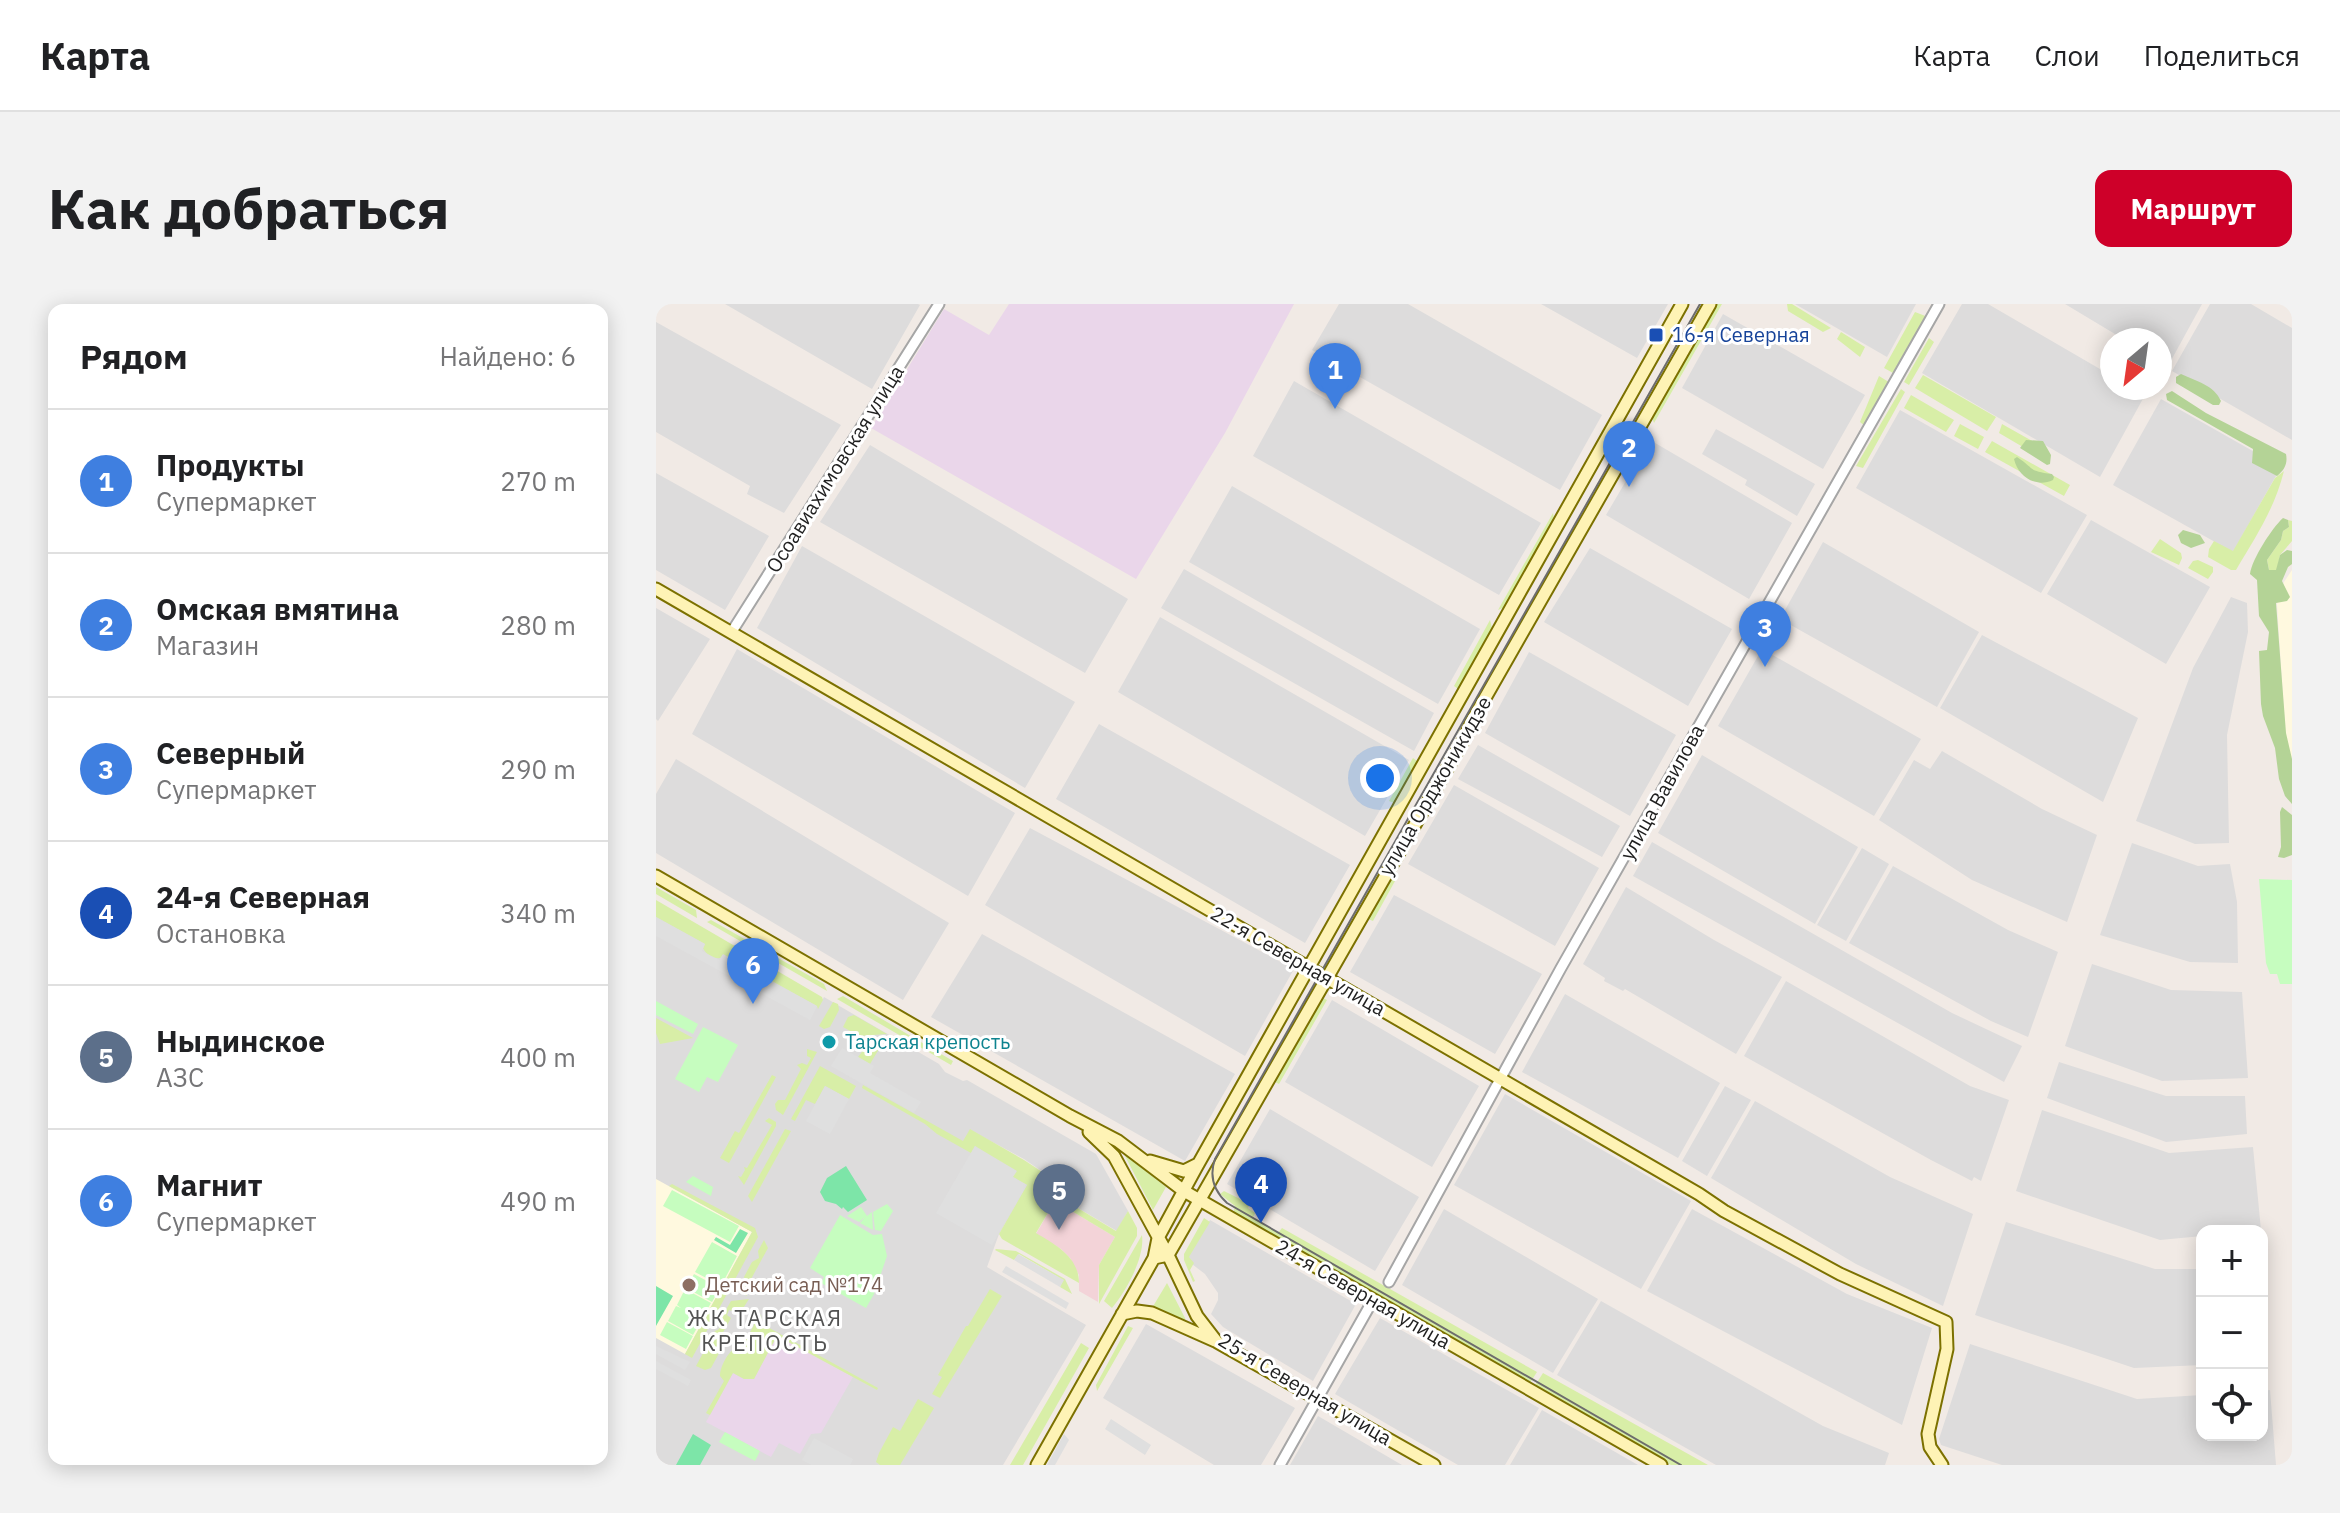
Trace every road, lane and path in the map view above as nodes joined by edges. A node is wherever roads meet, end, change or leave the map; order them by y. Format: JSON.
{"nodes":[{"id":1,"x":939,"y":304,"type":"edge"},
{"id":2,"x":1682,"y":304,"type":"edge"},
{"id":3,"x":1710,"y":304,"type":"edge"},
{"id":4,"x":1939,"y":304,"type":"edge"},
{"id":5,"x":656,"y":589,"type":"edge"},
{"id":6,"x":731,"y":633,"type":"junction"},
{"id":7,"x":656,"y":876,"type":"edge"},
{"id":8,"x":1308,"y":967,"type":"junction"},
{"id":9,"x":1327,"y":978,"type":"junction"},
{"id":10,"x":1501,"y":1079,"type":"junction"},
{"id":11,"x":1070,"y":1116,"type":"junction"},
{"id":12,"x":1144,"y":1159,"type":"junction"},
{"id":13,"x":1199,"y":1164,"type":"junction"},
{"id":14,"x":1184,"y":1191,"type":"junction"},
{"id":15,"x":1200,"y":1200,"type":"junction"},
{"id":16,"x":1158,"y":1238,"type":"junction"},
{"id":17,"x":1168,"y":1255,"type":"junction"},
{"id":18,"x":1154,"y":1258,"type":"junction"},
{"id":19,"x":1389,"y":1282,"type":"dead end"},
{"id":20,"x":1373,"y":1300,"type":"junction"},
{"id":21,"x":1122,"y":1314,"type":"junction"},
{"id":22,"x":1217,"y":1342,"type":"junction"},
{"id":23,"x":1317,"y":1399,"type":"junction"},
{"id":24,"x":1037,"y":1465,"type":"edge"},
{"id":25,"x":1280,"y":1465,"type":"edge"},
{"id":26,"x":1434,"y":1465,"type":"edge"},
{"id":27,"x":1661,"y":1465,"type":"edge"},
{"id":28,"x":1942,"y":1465,"type":"edge"}],
"edges":[{"from":1,"to":6,"type":"street","name":"Осоавиахимовская улица"},
{"from":2,"to":8,"type":"main road","name":"улица Орджоникидзе"},
{"from":3,"to":9,"type":"main road","name":"улица Орджоникидзе"},
{"from":4,"to":10,"type":"street","name":"улица Вавилова"},
{"from":5,"to":6,"type":"main road","name":"22-я Северная улица"},
{"from":6,"to":8,"type":"main road","name":"22-я Северная улица"},
{"from":7,"to":11,"type":"main road","name":"24-я Северная улица"},
{"from":8,"to":9,"type":"main road","name":"22-я Северная улица"},
{"from":8,"to":13,"type":"main road","name":"улица Орджоникидзе"},
{"from":9,"to":10,"type":"main road","name":"22-я Северная улица"},
{"from":9,"to":15,"type":"main road","name":"улица Орджоникидзе"},
{"from":10,"to":19,"type":"street","name":"улица Вавилова"},
{"from":10,"to":28,"type":"main road","name":"22-я Северная улица"},
{"from":11,"to":12,"type":"main road","name":"24-я Северная улица"},
{"from":11,"to":16,"type":"main road","name":"24-я Северная улица"},
{"from":12,"to":13,"type":"main road"},
{"from":12,"to":14,"type":"main road","name":"24-я Северная улица"},
{"from":13,"to":14,"type":"main road","name":"улица Орджоникидзе"},
{"from":14,"to":15,"type":"main road","name":"24-я Северная улица"},
{"from":14,"to":16,"type":"main road","name":"улица Орджоникидзе"},
{"from":15,"to":17,"type":"main road","name":"улица Орджоникидзе"},
{"from":15,"to":20,"type":"main road","name":"24-я Северная улица"},
{"from":16,"to":17,"type":"main road","name":"24-я Северная улица"},
{"from":16,"to":18,"type":"main road","name":"улица Орджоникидзе"},
{"from":17,"to":18,"type":"main road"},
{"from":17,"to":22,"type":"main road","name":"25-я Северная улица"},
{"from":18,"to":21,"type":"main road","name":"улица Орджоникидзе"},
{"from":20,"to":23,"type":"street"},
{"from":20,"to":27,"type":"main road","name":"24-я Северная улица"},
{"from":21,"to":22,"type":"main road"},
{"from":21,"to":24,"type":"main road","name":"улица Орджоникидзе"},
{"from":22,"to":23,"type":"main road","name":"25-я Северная улица"},
{"from":23,"to":25,"type":"street"},
{"from":23,"to":26,"type":"main road","name":"25-я Северная улица"}]}
